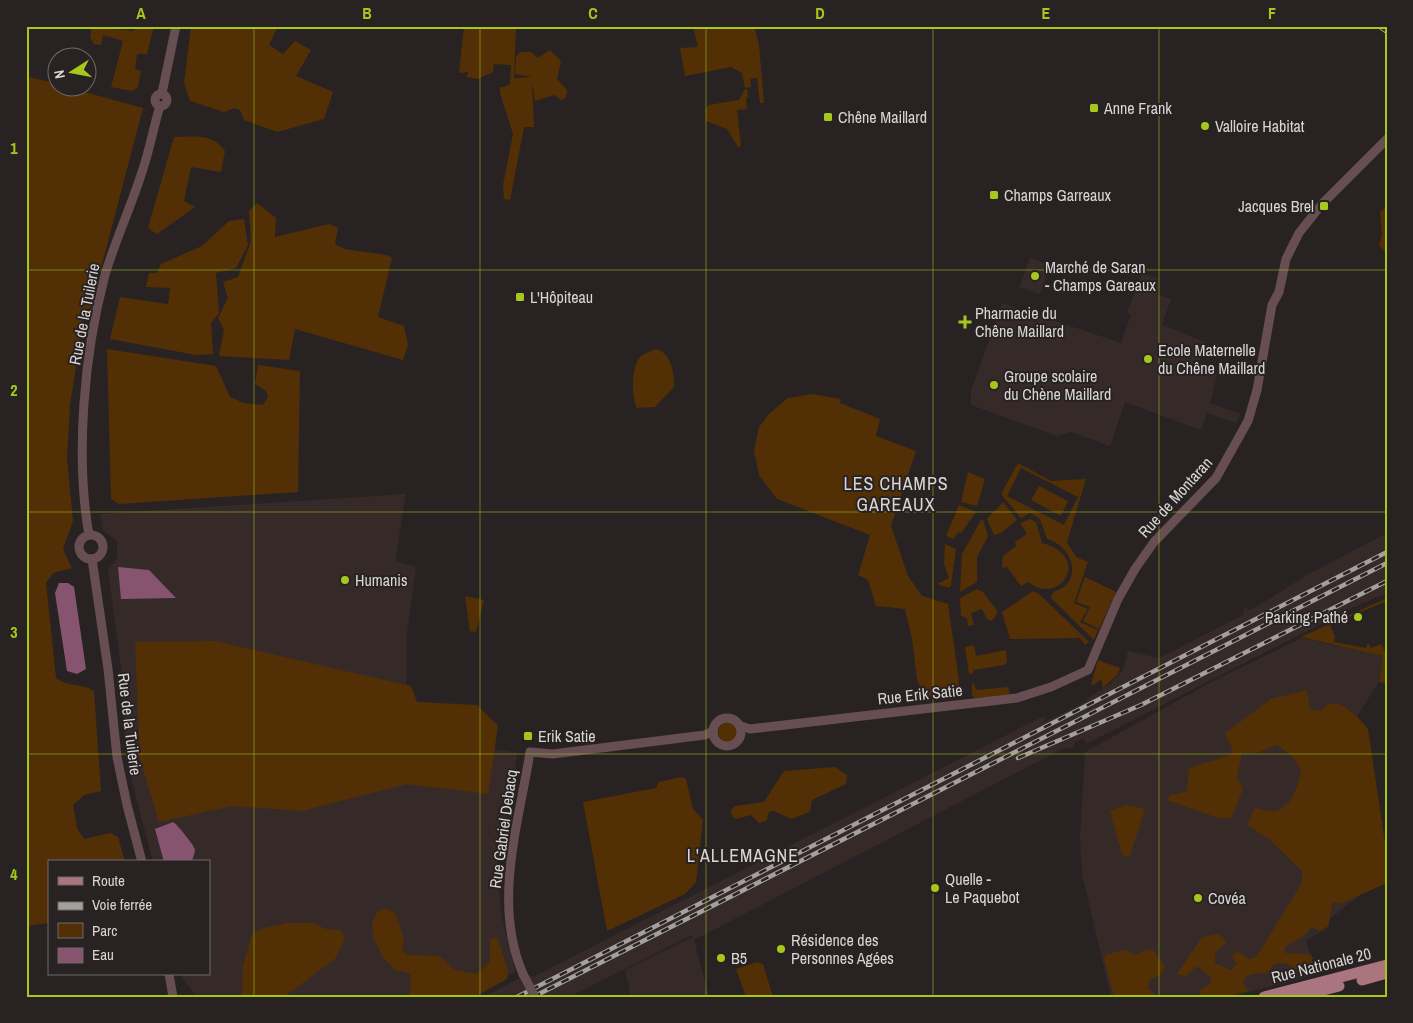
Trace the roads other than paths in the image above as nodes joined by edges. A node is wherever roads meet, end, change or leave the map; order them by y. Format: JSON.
{"nodes":[{"id":1,"x":176,"y":26,"type":"edge"},
{"id":2,"x":1387,"y":139,"type":"edge"},
{"id":3,"x":89,"y":535,"type":"junction"},
{"id":4,"x":92,"y":559,"type":"junction"},
{"id":5,"x":1088,"y":670,"type":"joint"},
{"id":6,"x":741,"y":730,"type":"junction"},
{"id":7,"x":710,"y":734,"type":"junction"},
{"id":8,"x":553,"y":754,"type":"junction"},
{"id":9,"x":529,"y":762,"type":"junction"},
{"id":10,"x":141,"y":860,"type":"edge"},
{"id":11,"x":1387,"y":965,"type":"edge"},
{"id":12,"x":1387,"y":974,"type":"edge"},
{"id":13,"x":168,"y":976,"type":"edge"},
{"id":14,"x":173,"y":997,"type":"edge"},
{"id":15,"x":535,"y":997,"type":"edge"},
{"id":16,"x":1264,"y":997,"type":"edge"},
{"id":17,"x":1297,"y":997,"type":"edge"}],
"edges":[{"from":1,"to":3,"type":"street","name":"Rue de la Tuilerie"},
{"from":2,"to":5,"type":"street","name":"Rue de Montaran"},
{"from":3,"to":4,"type":"street"},
{"from":3,"to":4,"type":"street"},
{"from":4,"to":10,"type":"street","name":"Rue de la Tuilerie"},
{"from":5,"to":6,"type":"street","name":"Rue Erik Satie"},
{"from":6,"to":7,"type":"street"},
{"from":6,"to":7,"type":"street"},
{"from":7,"to":8,"type":"street"},
{"from":8,"to":9,"type":"street"},
{"from":8,"to":9,"type":"street","name":"Rue Gabriel Debacq"},
{"from":9,"to":15,"type":"street","name":"Rue Gabriel Debacq","bridge":true},
{"from":11,"to":16,"type":"main road","name":"Rue Nationale 20"},
{"from":12,"to":17,"type":"main road","name":"Rue Nationale 20"},
{"from":13,"to":14,"type":"street"}]}
